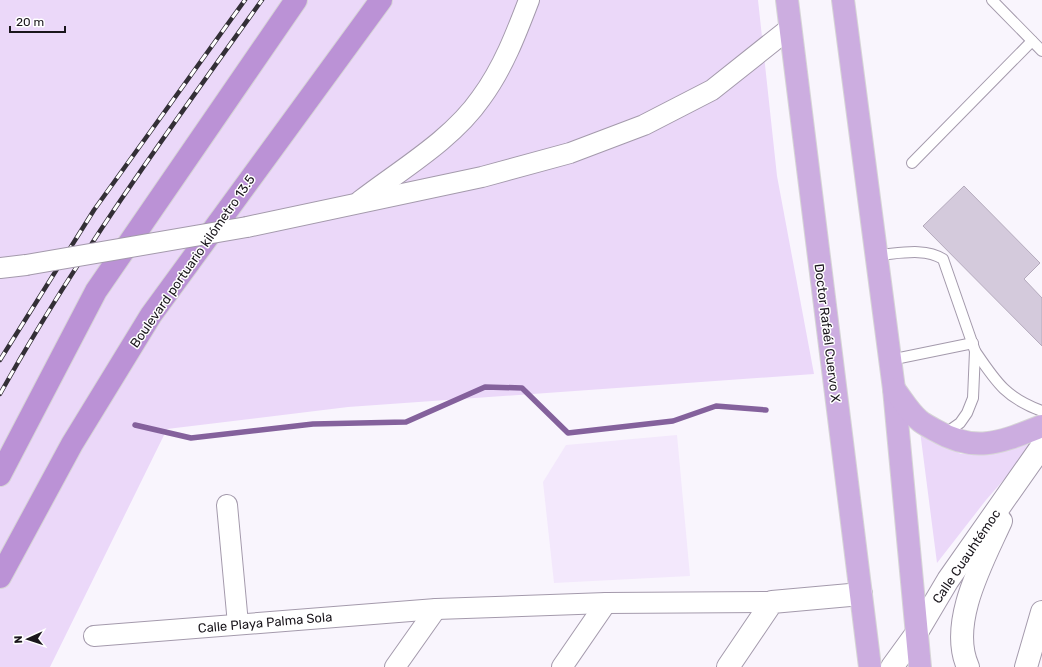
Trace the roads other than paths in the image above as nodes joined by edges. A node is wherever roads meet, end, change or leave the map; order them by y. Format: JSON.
{"nodes":[{"id":1,"x":296,"y":0,"type":"edge"},
{"id":2,"x":381,"y":0,"type":"edge"},
{"id":3,"x":529,"y":0,"type":"edge"},
{"id":4,"x":787,"y":0,"type":"edge"},
{"id":5,"x":843,"y":0,"type":"edge"},
{"id":6,"x":992,"y":0,"type":"edge"},
{"id":7,"x":790,"y":28,"type":"junction"},
{"id":8,"x":1032,"y":41,"type":"junction"},
{"id":9,"x":1042,"y":52,"type":"edge"},
{"id":10,"x":912,"y":163,"type":"dead end"},
{"id":11,"x":354,"y":205,"type":"junction"},
{"id":12,"x":876,"y":255,"type":"junction"},
{"id":13,"x":0,"y":268,"type":"edge"},
{"id":14,"x":974,"y":347,"type":"junction"},
{"id":15,"x":890,"y":360,"type":"junction"},
{"id":16,"x":894,"y":389,"type":"junction"},
{"id":17,"x":1042,"y":411,"type":"edge"},
{"id":18,"x":1042,"y":426,"type":"edge"},
{"id":19,"x":943,"y":435,"type":"junction"},
{"id":20,"x":1042,"y":446,"type":"edge"},
{"id":21,"x":1023,"y":474,"type":"junction"},
{"id":22,"x":0,"y":475,"type":"edge"},
{"id":23,"x":227,"y":505,"type":"dead end"},
{"id":24,"x":0,"y":577,"type":"edge"},
{"id":25,"x":861,"y":594,"type":"junction"},
{"id":26,"x":772,"y":602,"type":"junction"},
{"id":27,"x":606,"y":603,"type":"junction"},
{"id":28,"x":436,"y":609,"type":"junction"},
{"id":29,"x":1040,"y":622,"type":"edge"},
{"id":30,"x":238,"y":624,"type":"junction"},
{"id":31,"x":916,"y":634,"type":"junction"},
{"id":32,"x":94,"y":636,"type":"dead end"},
{"id":33,"x":395,"y":667,"type":"edge"},
{"id":34,"x":562,"y":667,"type":"edge"},
{"id":35,"x":728,"y":667,"type":"edge"},
{"id":36,"x":870,"y":667,"type":"edge"},
{"id":37,"x":892,"y":667,"type":"edge"},
{"id":38,"x":920,"y":667,"type":"edge"},
{"id":39,"x":968,"y":667,"type":"edge"},
{"id":40,"x":1026,"y":667,"type":"edge"}],
"edges":[{"from":1,"to":22,"type":"highway"},
{"from":2,"to":24,"type":"highway","name":"Boulevard portuario kilómetro 13.5"},
{"from":3,"to":11,"type":"street"},
{"from":4,"to":7,"type":"main road","name":"Doctor Rafaél Cuervo X"},
{"from":5,"to":12,"type":"main road"},
{"from":6,"to":8,"type":"lane"},
{"from":7,"to":11,"type":"street"},
{"from":7,"to":25,"type":"main road","name":"Doctor Rafaél Cuervo X"},
{"from":8,"to":9,"type":"lane"},
{"from":8,"to":10,"type":"lane"},
{"from":11,"to":13,"type":"street","bridge":true},
{"from":12,"to":14,"type":"lane"},
{"from":12,"to":15,"type":"main road"},
{"from":14,"to":15,"type":"lane"},
{"from":14,"to":17,"type":"lane"},
{"from":14,"to":19,"type":"lane"},
{"from":15,"to":16,"type":"main road"},
{"from":16,"to":19,"type":"main road"},
{"from":16,"to":31,"type":"main road"},
{"from":18,"to":19,"type":"main road"},
{"from":20,"to":21,"type":"main road","name":"Calle Cuauhtémoc"},
{"from":21,"to":31,"type":"main road","name":"Calle Cuauhtémoc"},
{"from":21,"to":39,"type":"main road"},
{"from":23,"to":30,"type":"street"},
{"from":25,"to":26,"type":"main road"},
{"from":25,"to":36,"type":"main road","name":"Doctor Rafaél Cuervo X"},
{"from":26,"to":27,"type":"street","name":"Calle Playa Palma Sola"},
{"from":26,"to":35,"type":"main road"},
{"from":27,"to":28,"type":"street","name":"Calle Playa Palma Sola"},
{"from":27,"to":34,"type":"street"},
{"from":28,"to":30,"type":"street","name":"Calle Playa Palma Sola"},
{"from":28,"to":33,"type":"street"},
{"from":29,"to":40,"type":"main road"},
{"from":30,"to":32,"type":"street","name":"Calle Playa Palma Sola"},
{"from":31,"to":37,"type":"main road","name":"Calle Cuauhtémoc"},
{"from":31,"to":38,"type":"main road"}]}
